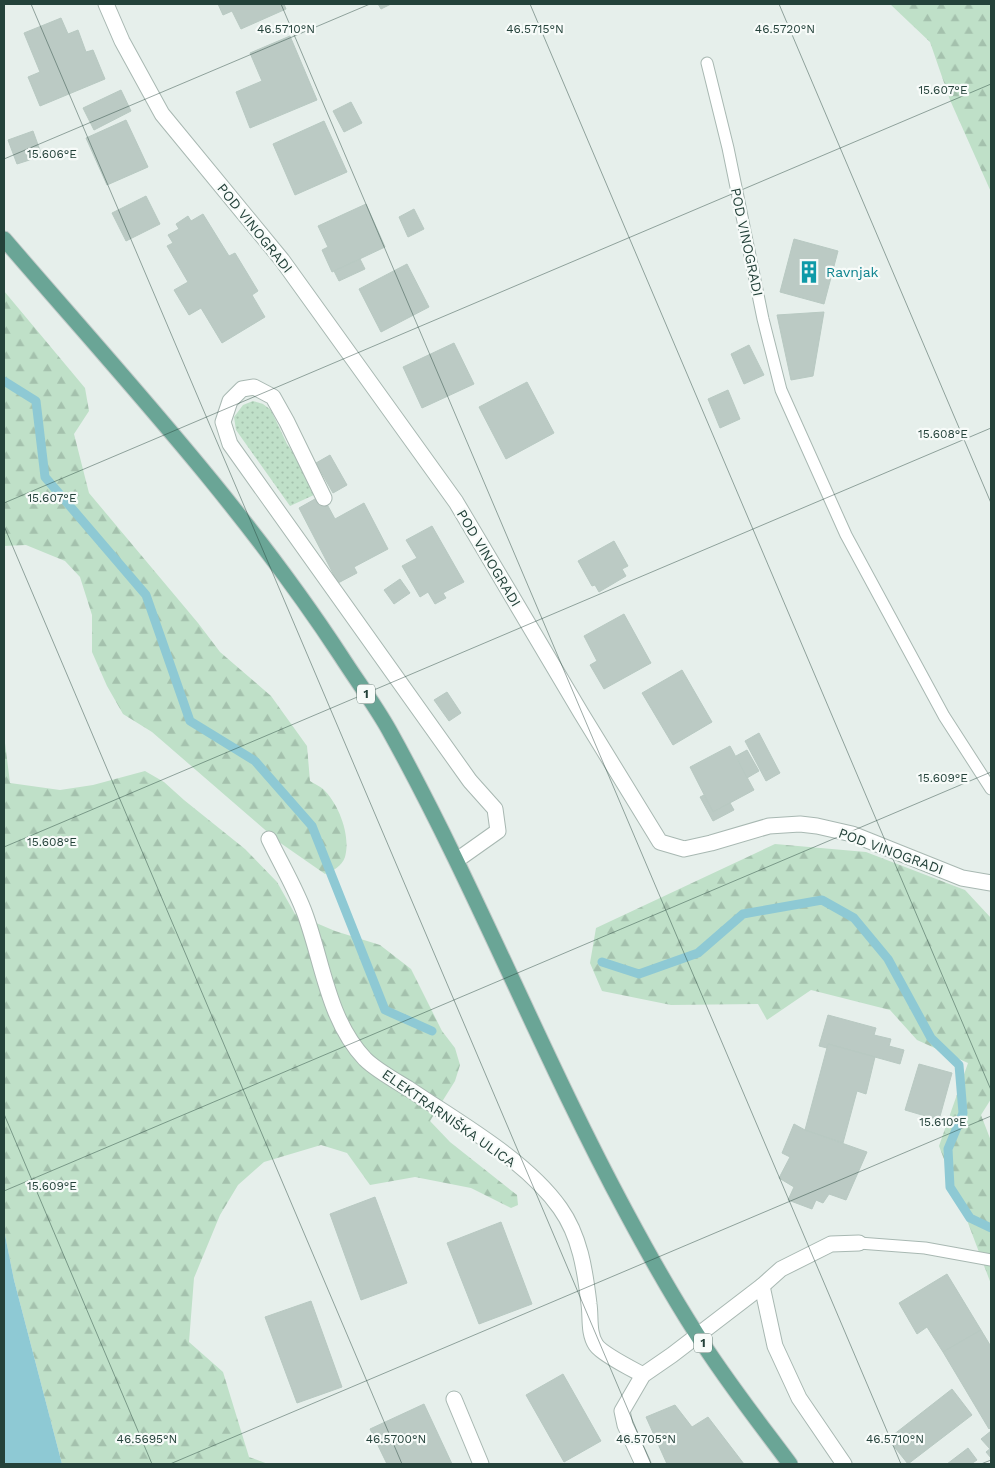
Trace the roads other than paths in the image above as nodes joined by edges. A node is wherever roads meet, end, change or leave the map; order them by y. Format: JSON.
{"nodes":[{"id":1,"x":106,"y":4,"type":"edge"},
{"id":2,"x":706,"y":63,"type":"dead end"},
{"id":3,"x":4,"y":239,"type":"edge"},
{"id":4,"x":324,"y":498,"type":"dead end"},
{"id":5,"x":991,"y":789,"type":"edge"},
{"id":6,"x":269,"y":839,"type":"dead end"},
{"id":7,"x":457,"y":860,"type":"junction"},
{"id":8,"x":991,"y":883,"type":"edge"},
{"id":9,"x":859,"y":1242,"type":"joint"},
{"id":10,"x":991,"y":1260,"type":"edge"},
{"id":11,"x":762,"y":1286,"type":"junction"},
{"id":12,"x":697,"y":1336,"type":"junction"},
{"id":13,"x":643,"y":1376,"type":"junction"},
{"id":14,"x":454,"y":1399,"type":"dead end"},
{"id":15,"x":481,"y":1464,"type":"edge"},
{"id":16,"x":643,"y":1464,"type":"edge"},
{"id":17,"x":790,"y":1464,"type":"edge"},
{"id":18,"x":844,"y":1464,"type":"edge"}],
"edges":[{"from":1,"to":8,"type":"street","name":"POD VINOGRADI"},
{"from":2,"to":5,"type":"lane","name":"POD VINOGRADI"},
{"from":3,"to":7,"type":"main road","number":"1"},
{"from":4,"to":7,"type":"street"},
{"from":6,"to":13,"type":"street","name":"ELEKTRARNIŠKA ULICA"},
{"from":7,"to":12,"type":"main road","number":"1"},
{"from":9,"to":10,"type":"lane"},
{"from":9,"to":11,"type":"street"},
{"from":11,"to":12,"type":"street"},
{"from":11,"to":18,"type":"street"},
{"from":12,"to":13,"type":"street"},
{"from":12,"to":17,"type":"main road","number":"1"},
{"from":13,"to":16,"type":"street"},
{"from":14,"to":15,"type":"street"}]}
